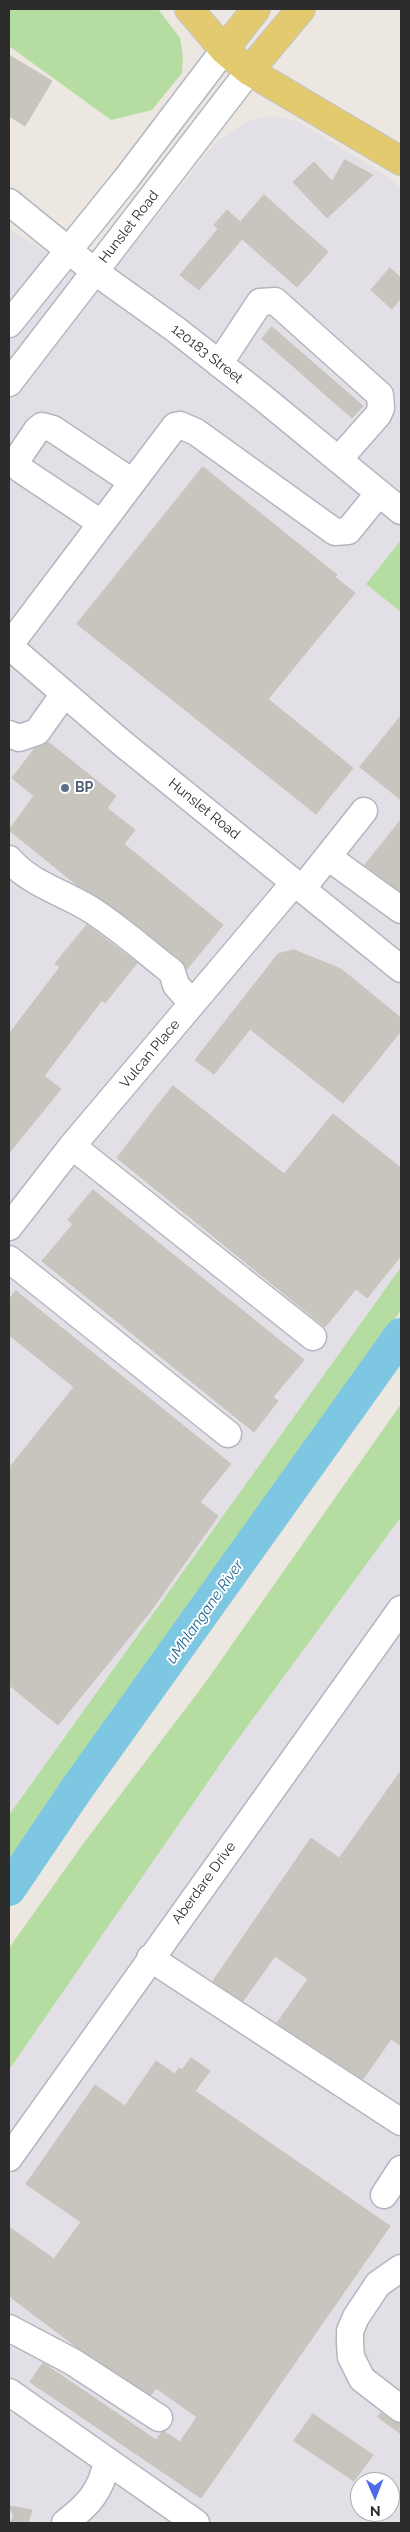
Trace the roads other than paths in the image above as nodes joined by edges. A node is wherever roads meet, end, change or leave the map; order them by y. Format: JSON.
{"nodes":[{"id":1,"x":189,"y":9,"type":"edge"},
{"id":2,"x":256,"y":9,"type":"edge"},
{"id":3,"x":301,"y":9,"type":"edge"},
{"id":4,"x":224,"y":50,"type":"junction"},
{"id":5,"x":250,"y":71,"type":"junction"},
{"id":6,"x":401,"y":160,"type":"edge"},
{"id":7,"x":9,"y":202,"type":"edge"},
{"id":8,"x":68,"y":250,"type":"junction"},
{"id":9,"x":94,"y":271,"type":"junction"},
{"id":10,"x":9,"y":324,"type":"edge"},
{"id":11,"x":219,"y":364,"type":"junction"},
{"id":12,"x":9,"y":383,"type":"edge"},
{"id":13,"x":338,"y":459,"type":"junction"},
{"id":14,"x":131,"y":482,"type":"junction"},
{"id":15,"x":379,"y":493,"type":"junction"},
{"id":16,"x":401,"y":511,"type":"edge"},
{"id":17,"x":101,"y":523,"type":"junction"},
{"id":18,"x":9,"y":646,"type":"edge"},
{"id":19,"x":64,"y":694,"type":"junction"},
{"id":20,"x":9,"y":734,"type":"edge"},
{"id":21,"x":364,"y":811,"type":"dead end"},
{"id":22,"x":328,"y":856,"type":"junction"},
{"id":23,"x":9,"y":859,"type":"edge"},
{"id":24,"x":298,"y":886,"type":"junction"},
{"id":25,"x":401,"y":910,"type":"edge"},
{"id":26,"x":401,"y":969,"type":"edge"},
{"id":27,"x":192,"y":1003,"type":"junction"},
{"id":28,"x":72,"y":1146,"type":"junction"},
{"id":29,"x":9,"y":1227,"type":"edge"},
{"id":30,"x":9,"y":1259,"type":"edge"},
{"id":31,"x":313,"y":1337,"type":"dead end"},
{"id":32,"x":228,"y":1434,"type":"dead end"},
{"id":33,"x":401,"y":1609,"type":"edge"},
{"id":34,"x":150,"y":1958,"type":"junction"},
{"id":35,"x":401,"y":2122,"type":"edge"},
{"id":36,"x":9,"y":2158,"type":"edge"},
{"id":37,"x":401,"y":2169,"type":"edge"},
{"id":38,"x":384,"y":2195,"type":"dead end"},
{"id":39,"x":401,"y":2268,"type":"edge"},
{"id":40,"x":9,"y":2328,"type":"edge"},
{"id":41,"x":10,"y":2396,"type":"edge"},
{"id":42,"x":401,"y":2409,"type":"edge"},
{"id":43,"x":159,"y":2418,"type":"dead end"},
{"id":44,"x":107,"y":2462,"type":"junction"},
{"id":45,"x":65,"y":2523,"type":"edge"},
{"id":46,"x":196,"y":2523,"type":"edge"}],
"edges":[{"from":1,"to":4,"type":"main road"},
{"from":2,"to":4,"type":"main road"},
{"from":3,"to":5,"type":"main road"},
{"from":4,"to":5,"type":"main road"},
{"from":4,"to":8,"type":"street"},
{"from":5,"to":6,"type":"main road"},
{"from":5,"to":9,"type":"street","name":"Hunslet Road"},
{"from":7,"to":8,"type":"street","name":"120183 Street"},
{"from":8,"to":9,"type":"street","name":"120183 Street"},
{"from":8,"to":10,"type":"street"},
{"from":9,"to":11,"type":"street","name":"120183 Street"},
{"from":9,"to":12,"type":"street","name":"Hunslet Road"},
{"from":11,"to":13,"type":"street","name":"120183 Street"},
{"from":11,"to":13,"type":"street"},
{"from":13,"to":15,"type":"street","name":"120183 Street"},
{"from":14,"to":15,"type":"street"},
{"from":14,"to":17,"type":"street"},
{"from":14,"to":17,"type":"street"},
{"from":15,"to":16,"type":"street","name":"120183 Street"},
{"from":17,"to":18,"type":"street"},
{"from":18,"to":19,"type":"street","name":"Hunslet Road"},
{"from":19,"to":20,"type":"street"},
{"from":19,"to":24,"type":"street","name":"Hunslet Road"},
{"from":21,"to":22,"type":"street","name":"Vulcan Place"},
{"from":22,"to":24,"type":"street","name":"Vulcan Place"},
{"from":22,"to":25,"type":"street"},
{"from":23,"to":27,"type":"street"},
{"from":24,"to":26,"type":"street","name":"Hunslet Road"},
{"from":24,"to":27,"type":"street","name":"Vulcan Place"},
{"from":27,"to":28,"type":"street","name":"Vulcan Place"},
{"from":28,"to":29,"type":"street","name":"Vulcan Place"},
{"from":28,"to":31,"type":"street"},
{"from":30,"to":32,"type":"street"},
{"from":33,"to":34,"type":"street","name":"Aberdare Drive"},
{"from":34,"to":35,"type":"street"},
{"from":34,"to":36,"type":"street","name":"Aberdare Drive"},
{"from":37,"to":38,"type":"street"},
{"from":39,"to":42,"type":"street"},
{"from":40,"to":43,"type":"street"},
{"from":41,"to":44,"type":"street"},
{"from":44,"to":45,"type":"street"},
{"from":44,"to":46,"type":"street"}]}
